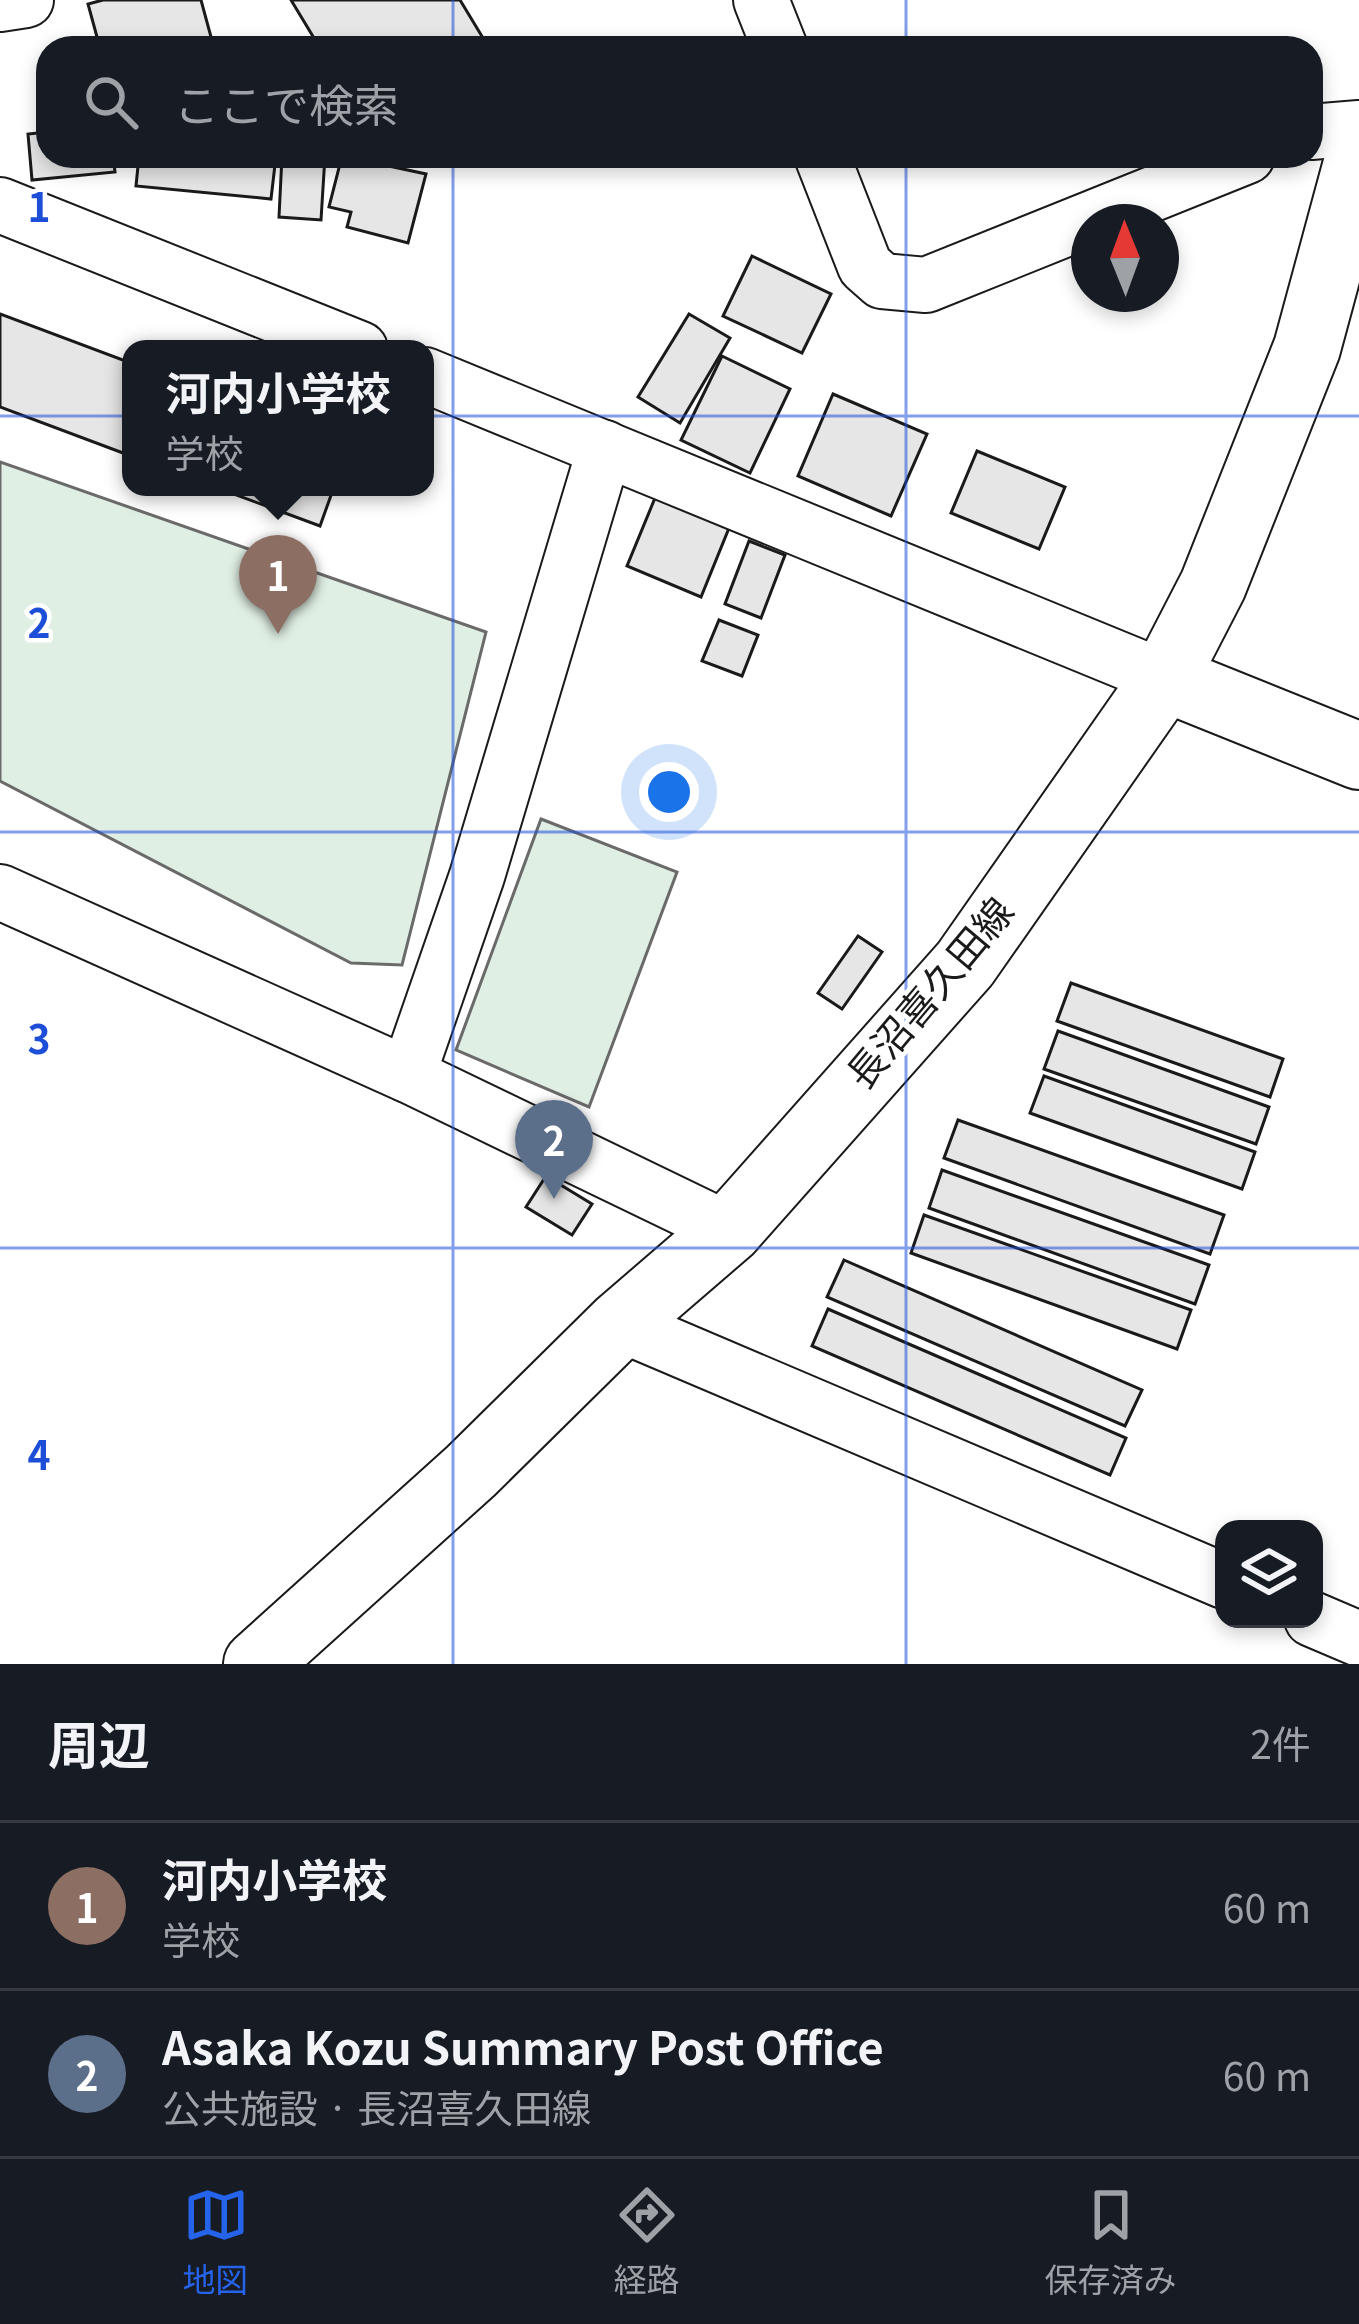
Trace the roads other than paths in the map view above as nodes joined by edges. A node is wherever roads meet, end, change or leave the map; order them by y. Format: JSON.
{"nodes":[{"id":1,"x":26,"y":0,"type":"edge"},
{"id":2,"x":761,"y":0,"type":"edge"},
{"id":3,"x":0,"y":4,"type":"edge"},
{"id":4,"x":775,"y":36,"type":"edge"},
{"id":5,"x":1359,"y":128,"type":"edge"},
{"id":6,"x":1323,"y":131,"type":"edge"},
{"id":7,"x":1359,"y":156,"type":"edge"},
{"id":8,"x":827,"y":168,"type":"edge"},
{"id":9,"x":1217,"y":168,"type":"edge"},
{"id":10,"x":0,"y":206,"type":"edge"},
{"id":11,"x":337,"y":340,"type":"edge"},
{"id":12,"x":434,"y":379,"type":"edge"},
{"id":13,"x":605,"y":448,"type":"junction"},
{"id":14,"x":1166,"y":678,"type":"junction"},
{"id":15,"x":1359,"y":756,"type":"edge"},
{"id":16,"x":0,"y":892,"type":"edge"},
{"id":17,"x":407,"y":1075,"type":"junction"},
{"id":18,"x":729,"y":1230,"type":"junction"},
{"id":19,"x":620,"y":1324,"type":"junction"},
{"id":20,"x":1215,"y":1578,"type":"edge"},
{"id":21,"x":1323,"y":1624,"type":"edge"},
{"id":22,"x":1359,"y":1639,"type":"edge"},
{"id":23,"x":257,"y":1664,"type":"edge"}],
"edges":[{"from":1,"to":3,"type":"street"},
{"from":2,"to":4,"type":"street"},
{"from":5,"to":6,"type":"street"},
{"from":7,"to":14,"type":"main road","name":"長沼喜久田線"},
{"from":8,"to":9,"type":"street"},
{"from":10,"to":11,"type":"street"},
{"from":12,"to":13,"type":"street"},
{"from":13,"to":14,"type":"street"},
{"from":13,"to":17,"type":"street"},
{"from":14,"to":15,"type":"main road"},
{"from":14,"to":18,"type":"main road","name":"長沼喜久田線"},
{"from":16,"to":17,"type":"street"},
{"from":17,"to":18,"type":"street"},
{"from":18,"to":19,"type":"main road","name":"長沼喜久田線"},
{"from":19,"to":20,"type":"street"},
{"from":19,"to":23,"type":"main road","name":"長沼喜久田線"},
{"from":21,"to":22,"type":"street"}]}
